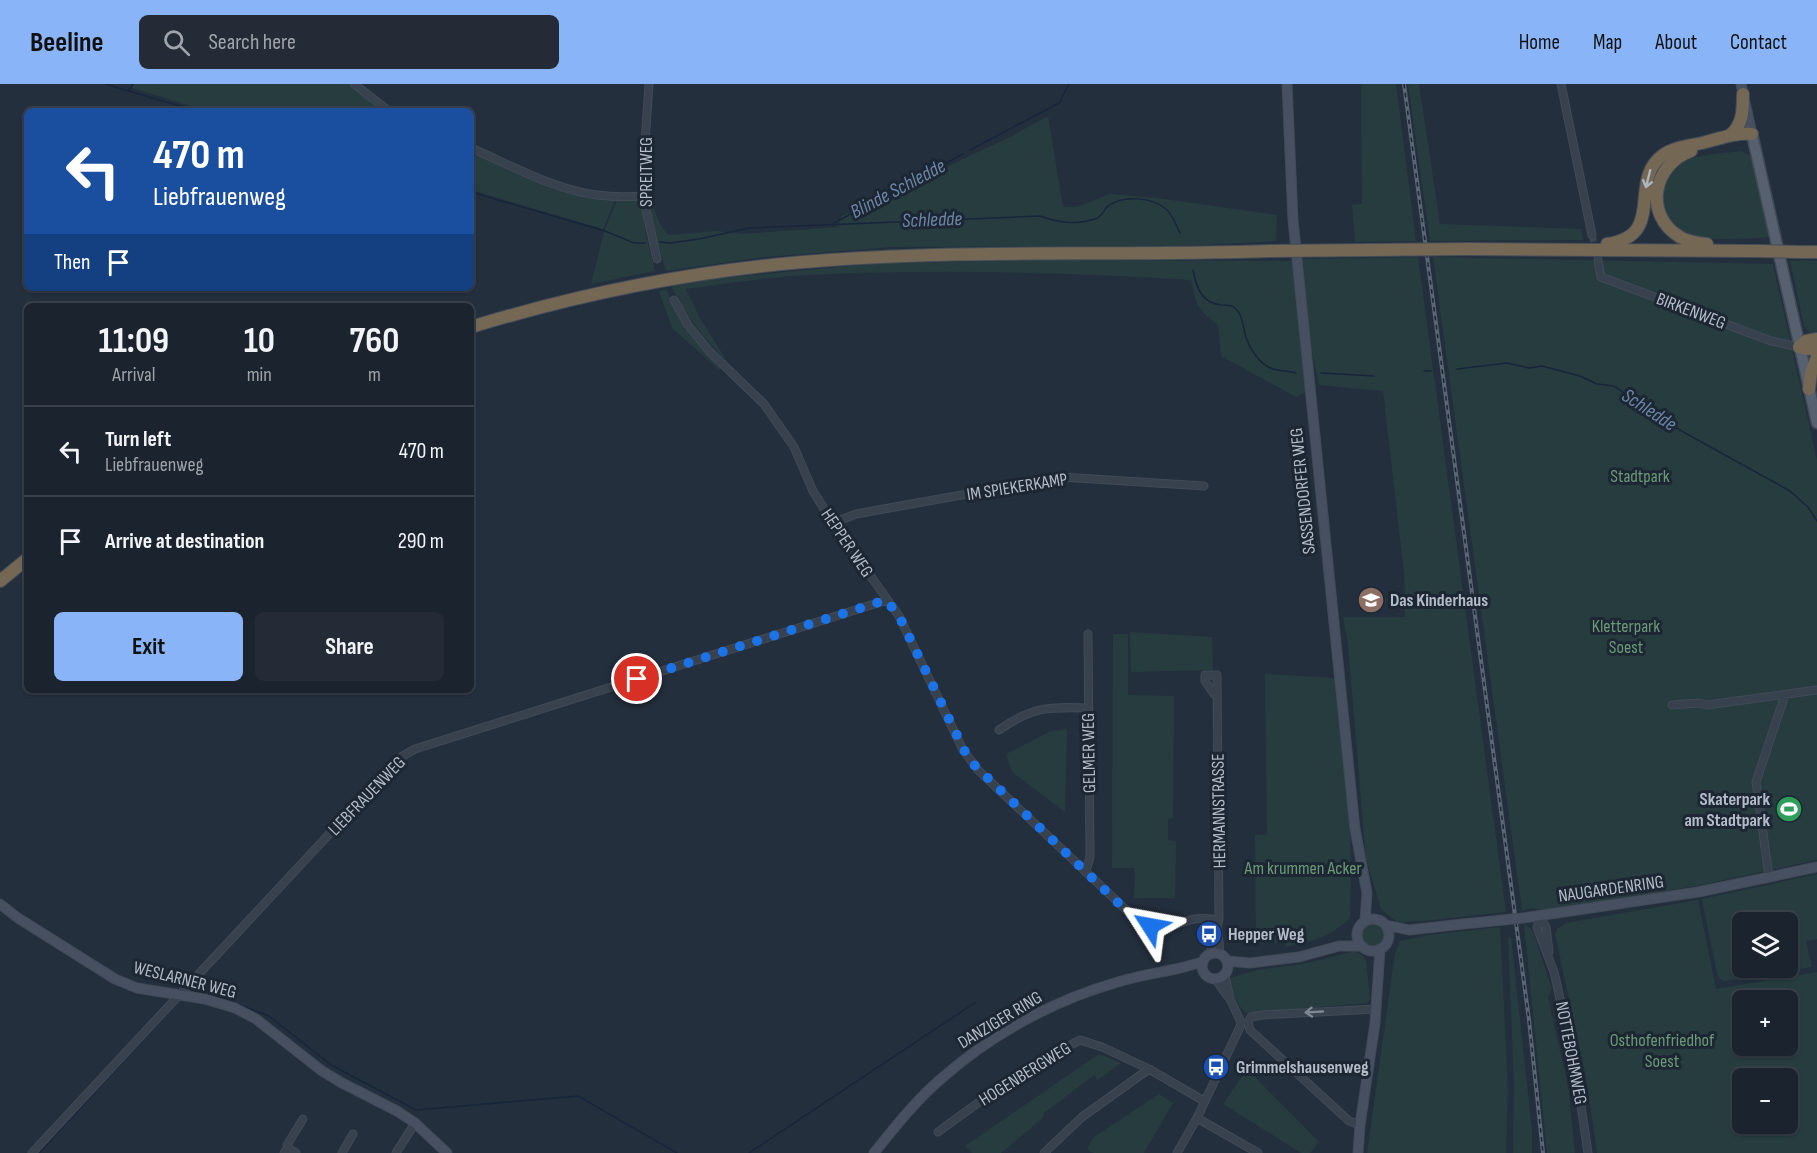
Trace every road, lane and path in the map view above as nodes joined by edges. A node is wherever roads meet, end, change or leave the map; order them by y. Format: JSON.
{"nodes":[{"id":1,"x":354,"y":84,"type":"edge"},
{"id":2,"x":649,"y":84,"type":"edge"},
{"id":3,"x":1287,"y":84,"type":"edge"},
{"id":4,"x":1561,"y":84,"type":"edge"},
{"id":5,"x":1742,"y":89,"type":"edge"},
{"id":6,"x":385,"y":108,"type":"edge"},
{"id":7,"x":1752,"y":134,"type":"junction"},
{"id":8,"x":1728,"y":136,"type":"junction"},
{"id":9,"x":474,"y":149,"type":"edge"},
{"id":10,"x":644,"y":196,"type":"junction"},
{"id":11,"x":1592,"y":236,"type":"tunnel mouth"},
{"id":12,"x":1558,"y":250,"type":"junction"},
{"id":13,"x":1739,"y":251,"type":"junction"},
{"id":14,"x":1811,"y":253,"type":"edge"},
{"id":15,"x":657,"y":259,"type":"dead end"},
{"id":16,"x":1598,"y":260,"type":"tunnel mouth"},
{"id":17,"x":674,"y":300,"type":"dead end"},
{"id":18,"x":474,"y":326,"type":"edge"},
{"id":19,"x":1817,"y":339,"type":"edge"},
{"id":20,"x":1799,"y":346,"type":"junction"},
{"id":21,"x":1817,"y":348,"type":"edge"},
{"id":22,"x":1817,"y":357,"type":"edge"},
{"id":23,"x":1809,"y":389,"type":"junction"},
{"id":24,"x":1817,"y":423,"type":"edge"},
{"id":25,"x":1204,"y":486,"type":"dead end"},
{"id":26,"x":833,"y":523,"type":"junction"},
{"id":27,"x":24,"y":562,"type":"edge"},
{"id":28,"x":0,"y":581,"type":"edge"},
{"id":29,"x":886,"y":600,"type":"junction"},
{"id":30,"x":1088,"y":634,"type":"dead end"},
{"id":31,"x":1817,"y":690,"type":"edge"},
{"id":32,"x":1217,"y":694,"type":"dead end"},
{"id":33,"x":1785,"y":695,"type":"junction"},
{"id":34,"x":1672,"y":705,"type":"dead end"},
{"id":35,"x":1089,"y":708,"type":"junction"},
{"id":36,"x":999,"y":730,"type":"dead end"},
{"id":37,"x":1817,"y":867,"type":"edge"},
{"id":38,"x":1086,"y":871,"type":"junction"},
{"id":39,"x":1769,"y":877,"type":"junction"},
{"id":40,"x":1366,"y":893,"type":"junction"},
{"id":41,"x":0,"y":904,"type":"edge"},
{"id":42,"x":1540,"y":916,"type":"junction"},
{"id":43,"x":1377,"y":919,"type":"junction"},
{"id":44,"x":1219,"y":920,"type":"junction"},
{"id":45,"x":1365,"y":921,"type":"junction"},
{"id":46,"x":1386,"y":925,"type":"junction"},
{"id":47,"x":1218,"y":929,"type":"junction"},
{"id":48,"x":1408,"y":930,"type":"junction"},
{"id":49,"x":1358,"y":932,"type":"junction"},
{"id":50,"x":1389,"y":938,"type":"junction"},
{"id":51,"x":1339,"y":946,"type":"junction"},
{"id":52,"x":1364,"y":948,"type":"junction"},
{"id":53,"x":1380,"y":949,"type":"junction"},
{"id":54,"x":1220,"y":954,"type":"junction"},
{"id":55,"x":1227,"y":961,"type":"junction"},
{"id":56,"x":1205,"y":963,"type":"junction"},
{"id":57,"x":1250,"y":963,"type":"junction"},
{"id":58,"x":1223,"y":976,"type":"junction"},
{"id":59,"x":1377,"y":977,"type":"junction"},
{"id":60,"x":178,"y":995,"type":"junction"},
{"id":61,"x":1376,"y":1009,"type":"junction"},
{"id":62,"x":1244,"y":1022,"type":"junction"},
{"id":63,"x":1149,"y":1069,"type":"junction"},
{"id":64,"x":1204,"y":1101,"type":"junction"},
{"id":65,"x":1197,"y":1118,"type":"junction"},
{"id":66,"x":303,"y":1119,"type":"dead end"},
{"id":67,"x":415,"y":1123,"type":"junction"},
{"id":68,"x":1360,"y":1125,"type":"junction"},
{"id":69,"x":938,"y":1132,"type":"dead end"},
{"id":70,"x":353,"y":1134,"type":"dead end"},
{"id":71,"x":286,"y":1150,"type":"edge"},
{"id":72,"x":1049,"y":1152,"type":"edge"},
{"id":73,"x":32,"y":1153,"type":"edge"},
{"id":74,"x":296,"y":1153,"type":"edge"},
{"id":75,"x":342,"y":1153,"type":"edge"},
{"id":76,"x":396,"y":1153,"type":"edge"},
{"id":77,"x":447,"y":1153,"type":"edge"},
{"id":78,"x":874,"y":1153,"type":"edge"},
{"id":79,"x":1177,"y":1153,"type":"edge"},
{"id":80,"x":1258,"y":1153,"type":"edge"},
{"id":81,"x":1358,"y":1153,"type":"edge"},
{"id":82,"x":1588,"y":1153,"type":"edge"}],
"edges":[{"from":1,"to":6,"type":"street"},
{"from":2,"to":10,"type":"street","name":"SPREITWEG"},
{"from":3,"to":40,"type":"main road","name":"SASSENDORFER WEG"},
{"from":4,"to":11,"type":"street"},
{"from":5,"to":7,"type":"main road"},
{"from":5,"to":8,"type":"highway"},
{"from":7,"to":8,"type":"highway"},
{"from":7,"to":13,"type":"highway"},
{"from":7,"to":20,"type":"main road"},
{"from":8,"to":12,"type":"highway","one_way":true},
{"from":9,"to":10,"type":"street"},
{"from":10,"to":15,"type":"street","name":"SPREITWEG"},
{"from":12,"to":13,"type":"highway"},
{"from":12,"to":18,"type":"highway","bridge":true},
{"from":13,"to":14,"type":"highway","bridge":true},
{"from":16,"to":20,"type":"street","name":"BIRKENWEG"},
{"from":17,"to":26,"type":"street","name":"HEPPER WEG"},
{"from":19,"to":20,"type":"highway"},
{"from":20,"to":21,"type":"highway"},
{"from":20,"to":23,"type":"main road"},
{"from":22,"to":23,"type":"highway"},
{"from":23,"to":24,"type":"main road"},
{"from":25,"to":26,"type":"street","name":"IM SPIEKERKAMP"},
{"from":26,"to":29,"type":"street","name":"HEPPER WEG"},
{"from":27,"to":28,"type":"highway"},
{"from":29,"to":38,"type":"street","name":"HEPPER WEG"},
{"from":29,"to":60,"type":"street","name":"LIEBFRAUENWEG"},
{"from":30,"to":35,"type":"street","name":"GELMER WEG"},
{"from":31,"to":33,"type":"street"},
{"from":32,"to":44,"type":"street","name":"HERMANNSTRASSE"},
{"from":33,"to":34,"type":"street"},
{"from":33,"to":39,"type":"street"},
{"from":35,"to":36,"type":"street"},
{"from":35,"to":38,"type":"street","name":"GELMER WEG"},
{"from":37,"to":39,"type":"main road","name":"NAUGARDENRING"},
{"from":38,"to":44,"type":"street","name":"HEPPER WEG"},
{"from":39,"to":42,"type":"main road","name":"NAUGARDENRING"},
{"from":40,"to":43,"type":"main road","name":"SASSENDORFER WEG"},
{"from":40,"to":45,"type":"main road","name":"SASSENDORFER WEG"},
{"from":41,"to":60,"type":"main road","name":"WESLARNER WEG"},
{"from":42,"to":48,"type":"main road","name":"NAUGARDENRING","bridge":true},
{"from":42,"to":82,"type":"street","name":"NOTTEBOHMWEG"},
{"from":43,"to":45,"type":"main road"},
{"from":43,"to":46,"type":"main road"},
{"from":44,"to":47,"type":"street","name":"HERMANNSTRASSE"},
{"from":45,"to":49,"type":"main road"},
{"from":46,"to":48,"type":"main road","name":"NAUGARDENRING"},
{"from":46,"to":50,"type":"main road"},
{"from":47,"to":54,"type":"street","name":"HERMANNSTRASSE"},
{"from":47,"to":56,"type":"street","name":"HERMANNSTRASSE"},
{"from":48,"to":50,"type":"main road","name":"NAUGARDENRING"},
{"from":49,"to":51,"type":"main road"},
{"from":49,"to":52,"type":"main road"},
{"from":50,"to":53,"type":"main road"},
{"from":51,"to":52,"type":"main road"},
{"from":51,"to":57,"type":"main road"},
{"from":52,"to":53,"type":"main road"},
{"from":52,"to":59,"type":"main road"},
{"from":53,"to":59,"type":"main road"},
{"from":54,"to":55,"type":"main road"},
{"from":54,"to":56,"type":"main road","name":"DANZIGER RING"},
{"from":55,"to":57,"type":"main road"},
{"from":55,"to":58,"type":"main road"},
{"from":56,"to":58,"type":"main road"},
{"from":56,"to":78,"type":"main road","name":"DANZIGER RING"},
{"from":57,"to":58,"type":"main road"},
{"from":58,"to":62,"type":"street"},
{"from":59,"to":61,"type":"main road"},
{"from":60,"to":67,"type":"main road","name":"WESLARNER WEG"},
{"from":60,"to":73,"type":"street","name":"LIEBFRAUENWEG"},
{"from":61,"to":62,"type":"street","one_way":true},
{"from":61,"to":68,"type":"main road"},
{"from":62,"to":64,"type":"street"},
{"from":62,"to":68,"type":"street"},
{"from":63,"to":64,"type":"street"},
{"from":63,"to":69,"type":"street","name":"HOGENBERGWEG"},
{"from":63,"to":72,"type":"street"},
{"from":64,"to":65,"type":"street"},
{"from":65,"to":79,"type":"street"},
{"from":65,"to":80,"type":"street"},
{"from":66,"to":71,"type":"street"},
{"from":67,"to":76,"type":"street"},
{"from":67,"to":77,"type":"main road","name":"WESLARNER WEG"},
{"from":68,"to":81,"type":"main road"},
{"from":70,"to":75,"type":"street"},
{"from":71,"to":74,"type":"street"}]}
